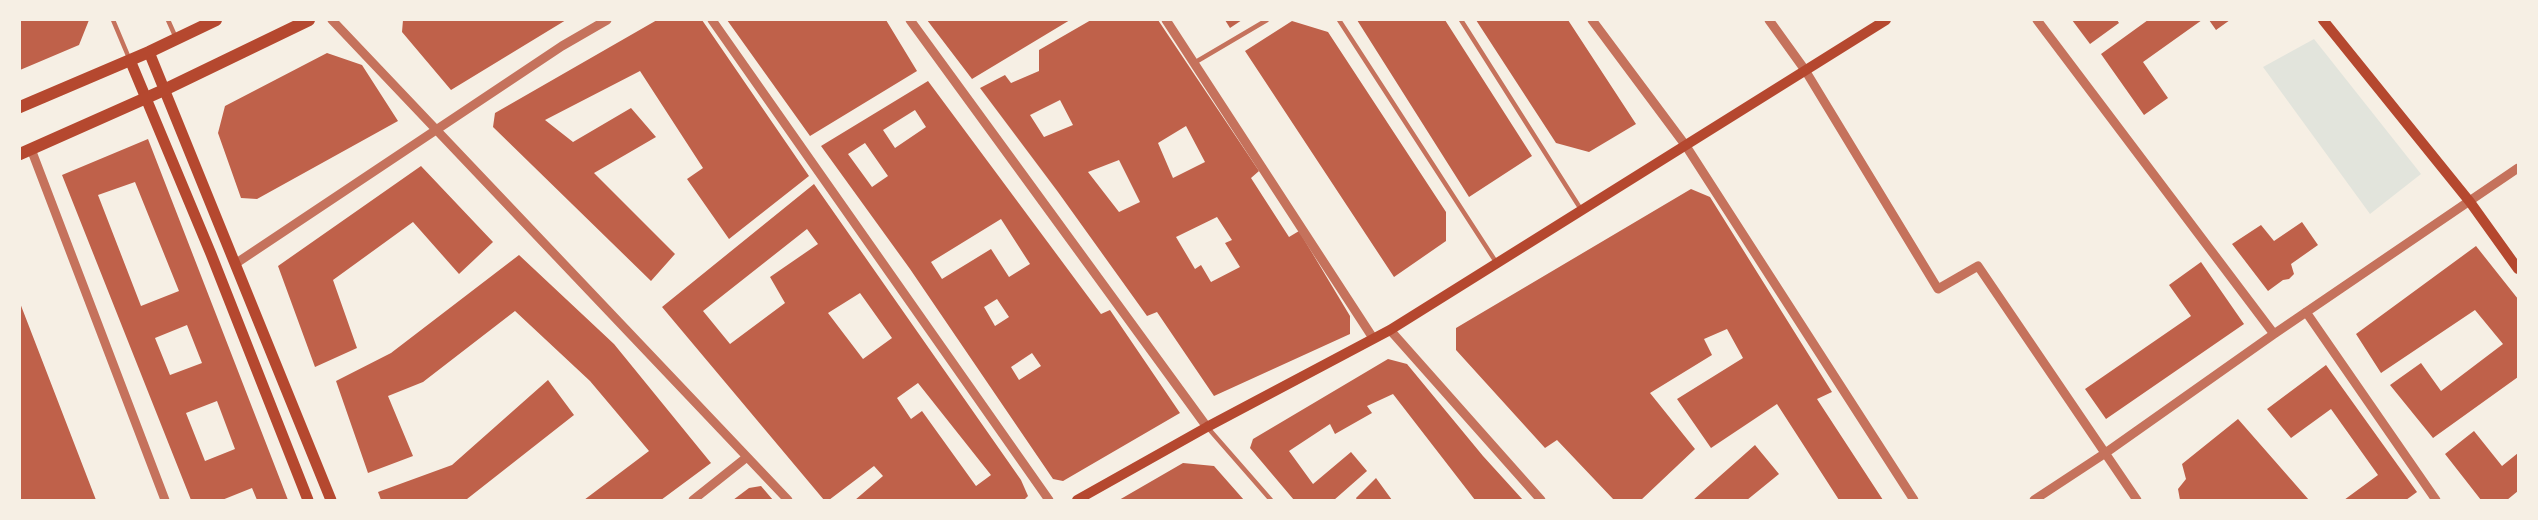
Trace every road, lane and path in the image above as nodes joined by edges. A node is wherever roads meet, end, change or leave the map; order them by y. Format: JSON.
{"nodes":[{"id":1,"x":113,"y":20,"type":"edge"},
{"id":2,"x":168,"y":20,"type":"edge"},
{"id":3,"x":216,"y":20,"type":"edge"},
{"id":4,"x":309,"y":20,"type":"edge"},
{"id":5,"x":332,"y":20,"type":"edge"},
{"id":6,"x":607,"y":20,"type":"edge"},
{"id":7,"x":712,"y":20,"type":"edge"},
{"id":8,"x":910,"y":20,"type":"edge"},
{"id":9,"x":1166,"y":20,"type":"edge"},
{"id":10,"x":1268,"y":20,"type":"edge"},
{"id":11,"x":1339,"y":20,"type":"edge"},
{"id":12,"x":1461,"y":20,"type":"edge"},
{"id":13,"x":1592,"y":20,"type":"edge"},
{"id":14,"x":1769,"y":20,"type":"edge"},
{"id":15,"x":1886,"y":20,"type":"edge"},
{"id":16,"x":2036,"y":20,"type":"edge"},
{"id":17,"x":2323,"y":20,"type":"edge"},
{"id":18,"x":176,"y":39,"type":"junction"},
{"id":19,"x":149,"y":52,"type":"junction"},
{"id":20,"x":130,"y":60,"type":"junction"},
{"id":21,"x":1194,"y":63,"type":"junction"},
{"id":22,"x":1805,"y":70,"type":"junction"},
{"id":23,"x":164,"y":90,"type":"junction"},
{"id":24,"x":146,"y":97,"type":"junction"},
{"id":25,"x":20,"y":107,"type":"edge"},
{"id":26,"x":436,"y":129,"type":"junction"},
{"id":27,"x":1686,"y":146,"type":"junction"},
{"id":28,"x":25,"y":151,"type":"edge"},
{"id":29,"x":2518,"y":168,"type":"edge"},
{"id":30,"x":2470,"y":202,"type":"junction"},
{"id":31,"x":1583,"y":211,"type":"junction"},
{"id":32,"x":1497,"y":263,"type":"junction"},
{"id":33,"x":235,"y":264,"type":"junction"},
{"id":34,"x":2518,"y":269,"type":"edge"},
{"id":35,"x":2306,"y":312,"type":"junction"},
{"id":36,"x":1390,"y":330,"type":"junction"},
{"id":37,"x":2274,"y":334,"type":"junction"},
{"id":38,"x":1373,"y":338,"type":"junction"},
{"id":39,"x":1207,"y":427,"type":"junction"},
{"id":40,"x":2104,"y":454,"type":"junction"},
{"id":41,"x":747,"y":457,"type":"junction"},
{"id":42,"x":166,"y":500,"type":"edge"},
{"id":43,"x":308,"y":500,"type":"edge"},
{"id":44,"x":330,"y":500,"type":"edge"},
{"id":45,"x":694,"y":500,"type":"edge"},
{"id":46,"x":788,"y":500,"type":"edge"},
{"id":47,"x":1049,"y":500,"type":"edge"},
{"id":48,"x":1077,"y":500,"type":"edge"},
{"id":49,"x":1271,"y":500,"type":"edge"},
{"id":50,"x":1541,"y":500,"type":"edge"},
{"id":51,"x":1914,"y":500,"type":"edge"},
{"id":52,"x":2034,"y":500,"type":"edge"},
{"id":53,"x":2137,"y":500,"type":"edge"},
{"id":54,"x":2436,"y":500,"type":"edge"}],
"edges":[{"from":1,"to":20,"type":"street"},
{"from":2,"to":18,"type":"street"},
{"from":3,"to":18,"type":"highway"},
{"from":4,"to":23,"type":"highway"},
{"from":5,"to":26,"type":"street"},
{"from":6,"to":26,"type":"street"},
{"from":7,"to":47,"type":"street"},
{"from":8,"to":39,"type":"street"},
{"from":9,"to":21,"type":"street"},
{"from":10,"to":21,"type":"street"},
{"from":11,"to":32,"type":"street"},
{"from":12,"to":31,"type":"street"},
{"from":13,"to":27,"type":"street"},
{"from":14,"to":22,"type":"street"},
{"from":15,"to":22,"type":"main road"},
{"from":16,"to":37,"type":"street"},
{"from":17,"to":30,"type":"main road"},
{"from":18,"to":19,"type":"highway"},
{"from":19,"to":20,"type":"highway"},
{"from":19,"to":23,"type":"main road"},
{"from":20,"to":24,"type":"main road"},
{"from":20,"to":25,"type":"highway"},
{"from":21,"to":38,"type":"street"},
{"from":22,"to":27,"type":"main road"},
{"from":22,"to":40,"type":"street"},
{"from":23,"to":24,"type":"highway"},
{"from":23,"to":33,"type":"main road"},
{"from":24,"to":28,"type":"highway"},
{"from":24,"to":43,"type":"main road"},
{"from":26,"to":33,"type":"street"},
{"from":26,"to":41,"type":"street"},
{"from":27,"to":31,"type":"main road"},
{"from":27,"to":51,"type":"street"},
{"from":28,"to":42,"type":"street"},
{"from":29,"to":30,"type":"street"},
{"from":30,"to":34,"type":"main road"},
{"from":30,"to":35,"type":"street"},
{"from":31,"to":32,"type":"main road"},
{"from":32,"to":36,"type":"main road"},
{"from":33,"to":44,"type":"main road"},
{"from":35,"to":37,"type":"street"},
{"from":35,"to":54,"type":"street"},
{"from":36,"to":38,"type":"main road"},
{"from":36,"to":50,"type":"street"},
{"from":37,"to":40,"type":"street"},
{"from":38,"to":39,"type":"main road"},
{"from":39,"to":48,"type":"main road"},
{"from":39,"to":49,"type":"street"},
{"from":40,"to":52,"type":"street"},
{"from":40,"to":53,"type":"street"},
{"from":41,"to":45,"type":"street"},
{"from":41,"to":46,"type":"street"}]}
